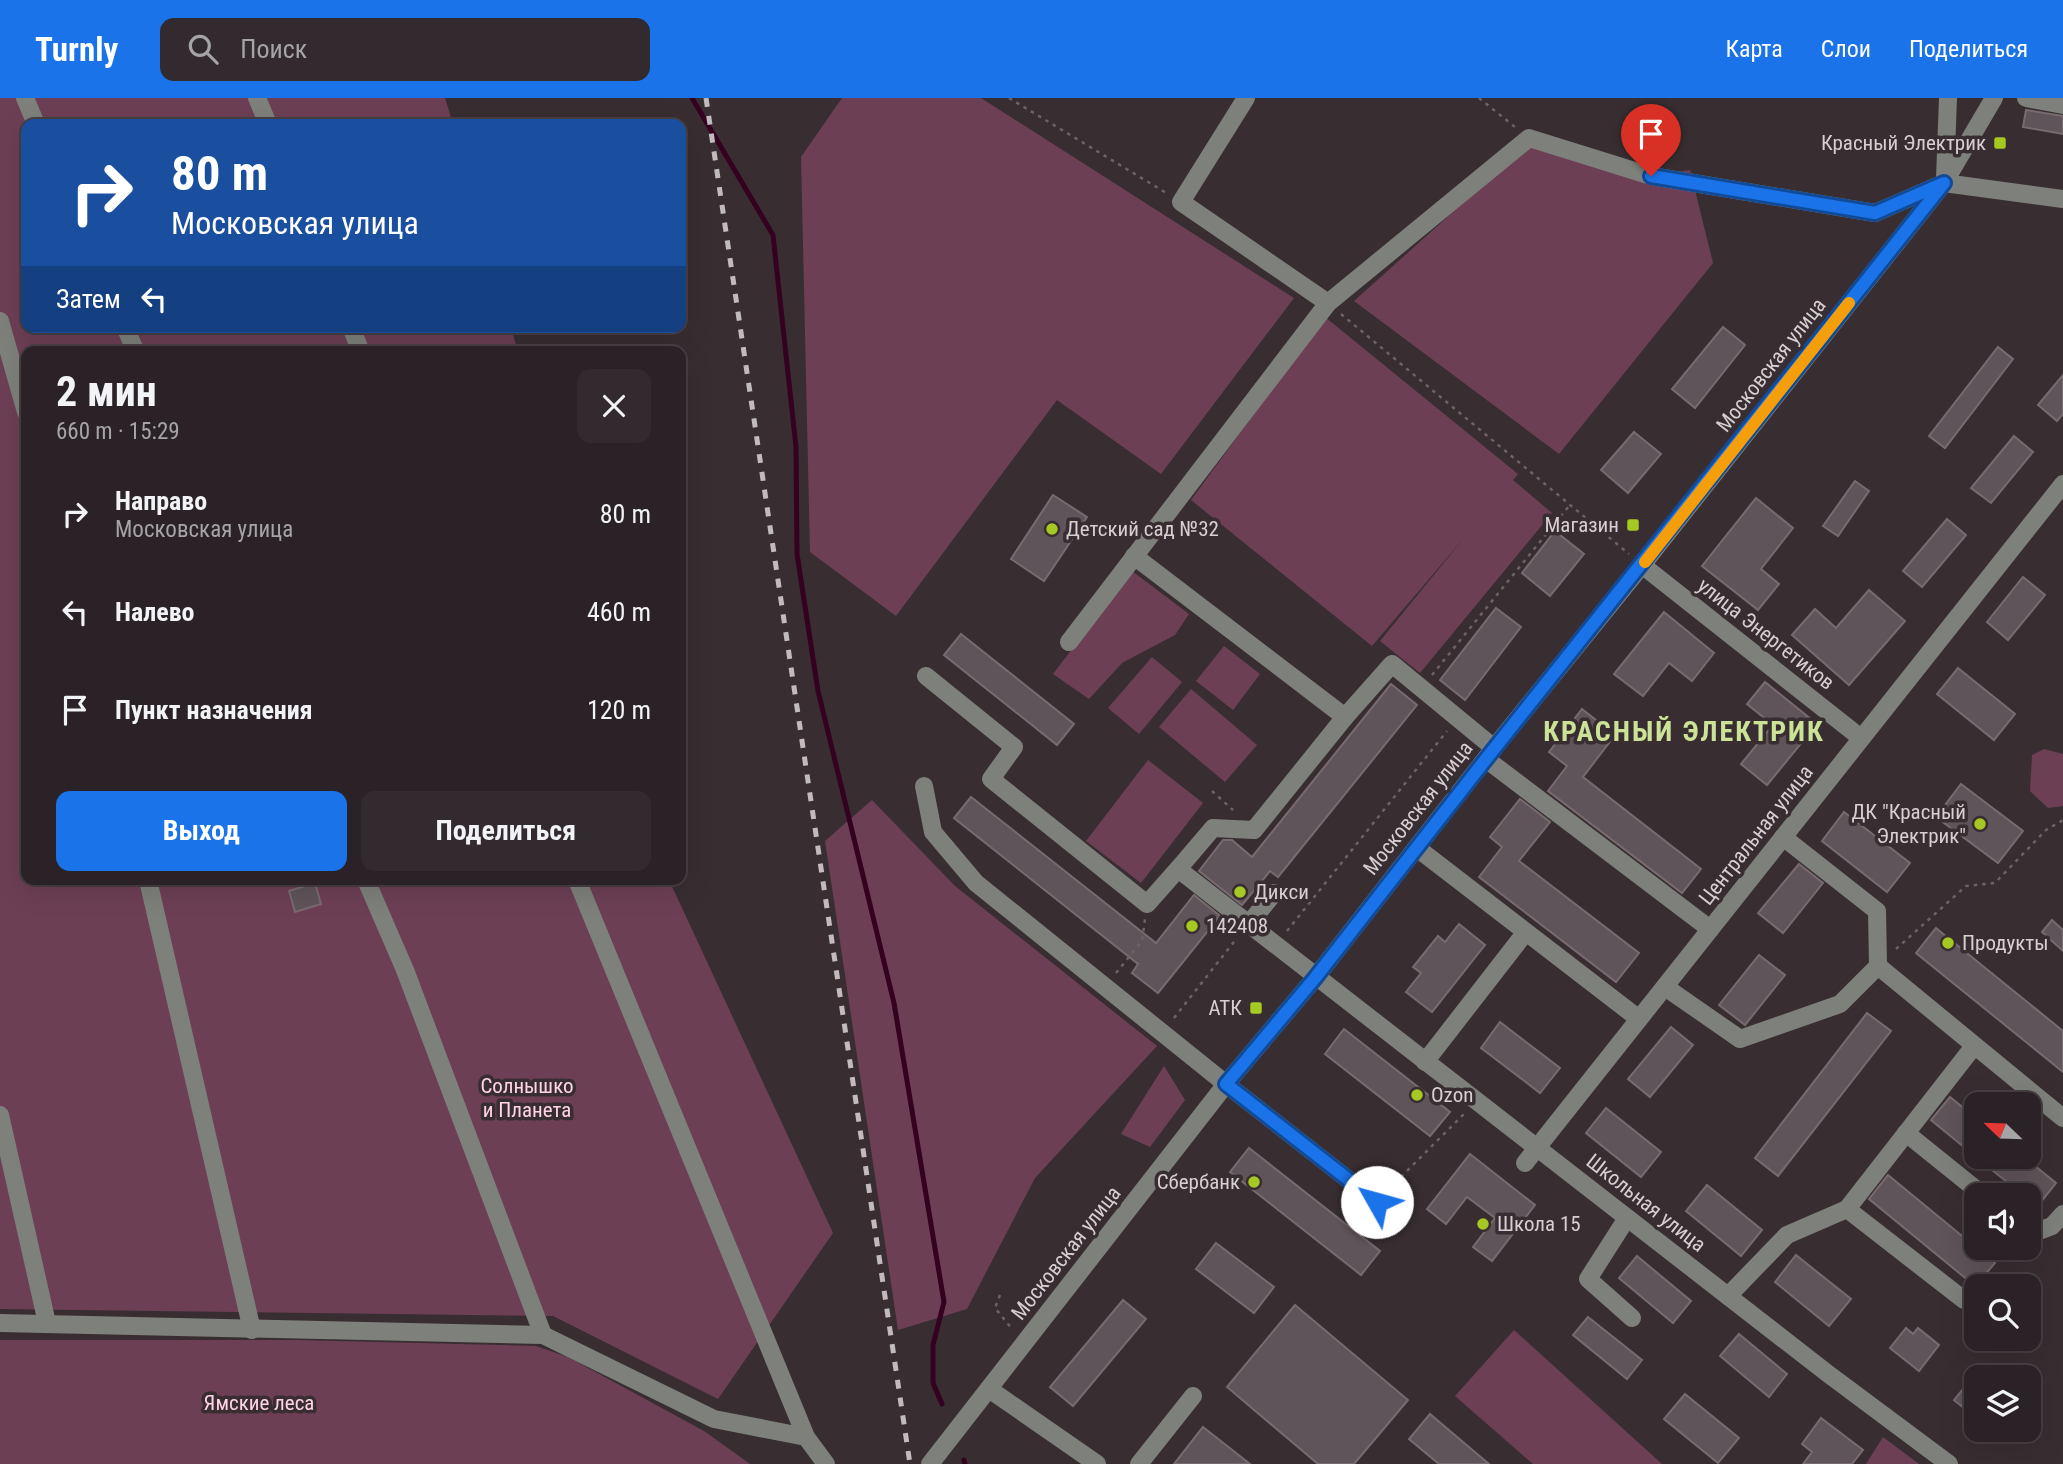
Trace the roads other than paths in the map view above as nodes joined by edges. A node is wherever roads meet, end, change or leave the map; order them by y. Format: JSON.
{"nodes":[{"id":1,"x":25,"y":98,"type":"edge"},
{"id":2,"x":257,"y":98,"type":"edge"},
{"id":3,"x":1247,"y":98,"type":"edge"},
{"id":4,"x":1948,"y":98,"type":"edge"},
{"id":5,"x":1994,"y":98,"type":"edge"},
{"id":6,"x":2026,"y":98,"type":"edge"},
{"id":7,"x":2063,"y":105,"type":"edge"},
{"id":8,"x":34,"y":119,"type":"edge"},
{"id":9,"x":266,"y":119,"type":"edge"},
{"id":10,"x":1944,"y":183,"type":"junction"},
{"id":11,"x":2063,"y":199,"type":"edge"},
{"id":12,"x":1328,"y":303,"type":"junction"},
{"id":13,"x":0,"y":321,"type":"edge"},
{"id":14,"x":21,"y":394,"type":"edge"},
{"id":15,"x":2063,"y":484,"type":"edge"},
{"id":16,"x":1134,"y":556,"type":"junction"},
{"id":17,"x":1642,"y":565,"type":"junction"},
{"id":18,"x":1069,"y":642,"type":"dead end"},
{"id":19,"x":926,"y":676,"type":"dead end"},
{"id":20,"x":1345,"y":717,"type":"junction"},
{"id":21,"x":1861,"y":738,"type":"junction"},
{"id":22,"x":1490,"y":753,"type":"junction"},
{"id":23,"x":924,"y":786,"type":"dead end"},
{"id":24,"x":1783,"y":838,"type":"junction"},
{"id":25,"x":1417,"y":848,"type":"junction"},
{"id":26,"x":1178,"y":870,"type":"junction"},
{"id":27,"x":149,"y":885,"type":"edge"},
{"id":28,"x":368,"y":885,"type":"edge"},
{"id":29,"x":579,"y":885,"type":"edge"},
{"id":30,"x":1274,"y":893,"type":"dead end"},
{"id":31,"x":1248,"y":925,"type":"junction"},
{"id":32,"x":1710,"y":929,"type":"junction"},
{"id":33,"x":1525,"y":933,"type":"junction"},
{"id":34,"x":1878,"y":966,"type":"junction"},
{"id":35,"x":1315,"y":978,"type":"junction"},
{"id":36,"x":1665,"y":987,"type":"junction"},
{"id":37,"x":1639,"y":1019,"type":"junction"},
{"id":38,"x":1974,"y":1046,"type":"junction"},
{"id":39,"x":1425,"y":1062,"type":"junction"},
{"id":40,"x":1226,"y":1084,"type":"junction"},
{"id":41,"x":0,"y":1115,"type":"edge"},
{"id":42,"x":2063,"y":1118,"type":"edge"},
{"id":43,"x":1906,"y":1133,"type":"junction"},
{"id":44,"x":1537,"y":1147,"type":"junction"},
{"id":45,"x":1525,"y":1163,"type":"dead end"},
{"id":46,"x":1968,"y":1183,"type":"edge"},
{"id":47,"x":1377,"y":1202,"type":"road end"},
{"id":48,"x":1847,"y":1209,"type":"junction"},
{"id":49,"x":2063,"y":1214,"type":"edge"},
{"id":50,"x":1627,"y":1218,"type":"junction"},
{"id":51,"x":2041,"y":1230,"type":"edge"},
{"id":52,"x":1728,"y":1296,"type":"junction"},
{"id":53,"x":1964,"y":1300,"type":"dead end"},
{"id":54,"x":1632,"y":1318,"type":"dead end"},
{"id":55,"x":0,"y":1323,"type":"edge"},
{"id":56,"x":47,"y":1323,"type":"junction"},
{"id":57,"x":252,"y":1330,"type":"junction"},
{"id":58,"x":543,"y":1335,"type":"junction"},
{"id":59,"x":989,"y":1388,"type":"junction"},
{"id":60,"x":1193,"y":1396,"type":"dead end"},
{"id":61,"x":806,"y":1437,"type":"junction"},
{"id":62,"x":826,"y":1464,"type":"edge"},
{"id":63,"x":930,"y":1464,"type":"edge"},
{"id":64,"x":1097,"y":1464,"type":"edge"},
{"id":65,"x":1139,"y":1464,"type":"edge"},
{"id":66,"x":1949,"y":1464,"type":"edge"}],
"edges":[{"from":1,"to":8,"type":"street"},
{"from":2,"to":9,"type":"street"},
{"from":3,"to":12,"type":"street"},
{"from":4,"to":10,"type":"street"},
{"from":5,"to":10,"type":"street","name":"Московская улица"},
{"from":6,"to":7,"type":"street"},
{"from":10,"to":11,"type":"street"},
{"from":10,"to":12,"type":"street"},
{"from":10,"to":17,"type":"street","name":"Московская улица"},
{"from":12,"to":16,"type":"street"},
{"from":13,"to":14,"type":"street"},
{"from":15,"to":21,"type":"street","name":"Центральная улица"},
{"from":16,"to":18,"type":"street"},
{"from":16,"to":20,"type":"street"},
{"from":17,"to":21,"type":"street","name":"улица Энергетиков"},
{"from":17,"to":22,"type":"street","name":"Московская улица"},
{"from":19,"to":26,"type":"street"},
{"from":20,"to":22,"type":"street"},
{"from":20,"to":26,"type":"street"},
{"from":21,"to":24,"type":"street","name":"Центральная улица"},
{"from":22,"to":25,"type":"street","name":"Московская улица"},
{"from":22,"to":32,"type":"street"},
{"from":23,"to":40,"type":"street"},
{"from":24,"to":32,"type":"street","name":"Центральная улица"},
{"from":24,"to":34,"type":"street"},
{"from":25,"to":33,"type":"street"},
{"from":25,"to":35,"type":"street","name":"Московская улица"},
{"from":26,"to":31,"type":"street","name":"Школьная улица"},
{"from":27,"to":57,"type":"street"},
{"from":28,"to":58,"type":"street"},
{"from":29,"to":61,"type":"street"},
{"from":30,"to":31,"type":"street"},
{"from":31,"to":35,"type":"street","name":"Школьная улица"},
{"from":32,"to":36,"type":"street","name":"Центральная улица"},
{"from":33,"to":37,"type":"street"},
{"from":33,"to":39,"type":"street"},
{"from":34,"to":36,"type":"street"},
{"from":34,"to":38,"type":"street"},
{"from":35,"to":39,"type":"street","name":"Школьная улица"},
{"from":35,"to":40,"type":"street","name":"Московская улица"},
{"from":36,"to":37,"type":"street","name":"Центральная улица"},
{"from":37,"to":44,"type":"street","name":"Центральная улица"},
{"from":38,"to":42,"type":"street"},
{"from":38,"to":43,"type":"street"},
{"from":39,"to":44,"type":"street","name":"Школьная улица"},
{"from":40,"to":47,"type":"street"},
{"from":40,"to":59,"type":"street","name":"Московская улица"},
{"from":41,"to":56,"type":"street"},
{"from":43,"to":46,"type":"street"},
{"from":43,"to":48,"type":"street"},
{"from":44,"to":45,"type":"street","name":"Центральная улица"},
{"from":44,"to":50,"type":"street","name":"Школьная улица"},
{"from":48,"to":52,"type":"street"},
{"from":48,"to":53,"type":"street"},
{"from":49,"to":51,"type":"street"},
{"from":50,"to":52,"type":"street","name":"Школьная улица"},
{"from":50,"to":54,"type":"street"},
{"from":52,"to":66,"type":"street","name":"Школьная улица"},
{"from":55,"to":56,"type":"street"},
{"from":56,"to":57,"type":"street"},
{"from":57,"to":58,"type":"street"},
{"from":58,"to":61,"type":"street"},
{"from":59,"to":63,"type":"street","name":"Московская улица"},
{"from":59,"to":64,"type":"street"},
{"from":60,"to":65,"type":"street"},
{"from":61,"to":62,"type":"street"}]}
